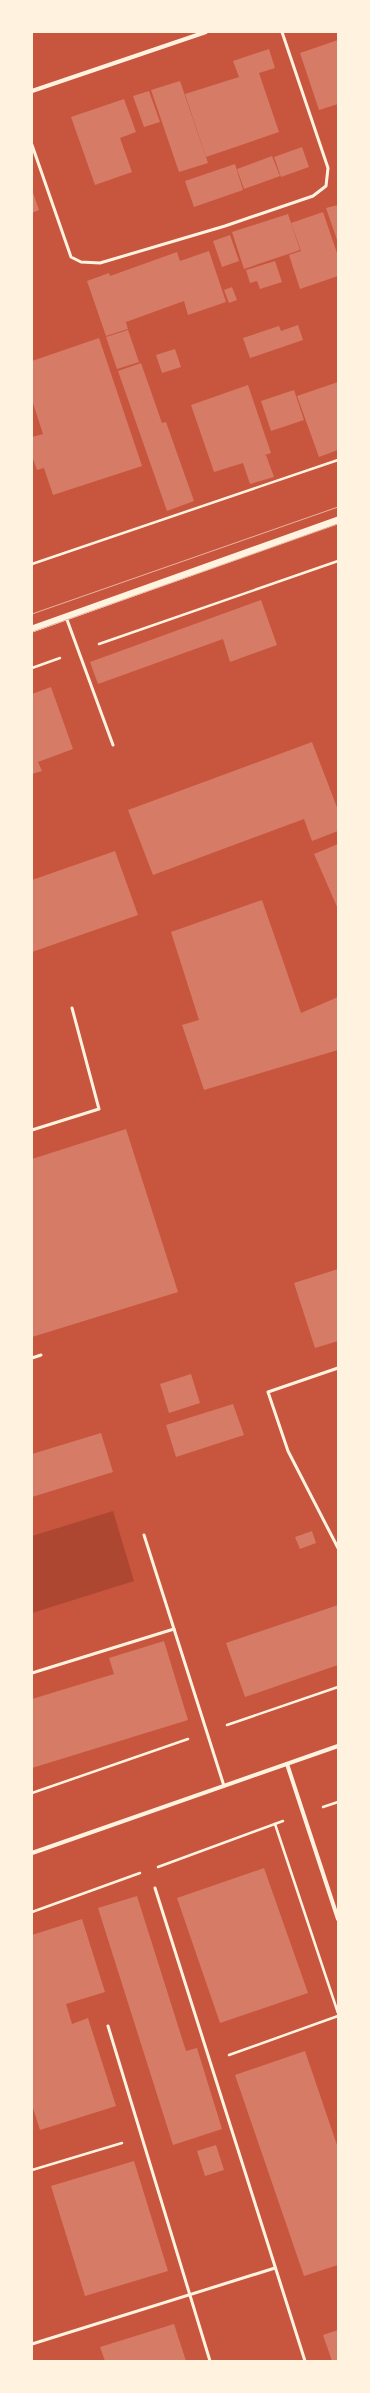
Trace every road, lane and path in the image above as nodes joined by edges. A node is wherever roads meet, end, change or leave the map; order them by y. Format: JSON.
{"nodes":[{"id":1,"x":206,"y":32,"type":"edge"},
{"id":2,"x":282,"y":32,"type":"edge"},
{"id":3,"x":32,"y":91,"type":"edge"},
{"id":4,"x":32,"y":145,"type":"edge"},
{"id":5,"x":338,"y":460,"type":"edge"},
{"id":6,"x":338,"y":520,"type":"edge"},
{"id":7,"x":338,"y":561,"type":"edge"},
{"id":8,"x":32,"y":564,"type":"edge"},
{"id":9,"x":66,"y":617,"type":"junction"},
{"id":10,"x":32,"y":629,"type":"edge"},
{"id":11,"x":78,"y":651,"type":"junction"},
{"id":12,"x":32,"y":668,"type":"edge"},
{"id":13,"x":112,"y":746,"type":"dead end"},
{"id":14,"x":72,"y":1008,"type":"dead end"},
{"id":15,"x":32,"y":1130,"type":"edge"},
{"id":16,"x":41,"y":1355,"type":"dead end"},
{"id":17,"x":32,"y":1358,"type":"edge"},
{"id":18,"x":338,"y":1368,"type":"edge"},
{"id":19,"x":144,"y":1535,"type":"dead end"},
{"id":20,"x":338,"y":1548,"type":"edge"},
{"id":21,"x":174,"y":1629,"type":"junction"},
{"id":22,"x":32,"y":1673,"type":"edge"},
{"id":23,"x":338,"y":1687,"type":"edge"},
{"id":24,"x":207,"y":1732,"type":"junction"},
{"id":25,"x":338,"y":1746,"type":"edge"},
{"id":26,"x":288,"y":1764,"type":"junction"},
{"id":27,"x":224,"y":1786,"type":"junction"},
{"id":28,"x":32,"y":1793,"type":"edge"},
{"id":29,"x":304,"y":1813,"type":"junction"},
{"id":30,"x":275,"y":1824,"type":"junction"},
{"id":31,"x":32,"y":1853,"type":"edge"},
{"id":32,"x":150,"y":1870,"type":"dead end"},
{"id":33,"x":143,"y":1872,"type":"dead end"},
{"id":34,"x":156,"y":1888,"type":"dead end"},
{"id":35,"x":32,"y":1912,"type":"edge"},
{"id":36,"x":338,"y":1918,"type":"edge"},
{"id":37,"x":338,"y":2015,"type":"edge"},
{"id":38,"x":108,"y":2026,"type":"dead end"},
{"id":39,"x":210,"y":2062,"type":"junction"},
{"id":40,"x":142,"y":2137,"type":"junction"},
{"id":41,"x":32,"y":2170,"type":"edge"},
{"id":42,"x":275,"y":2268,"type":"junction"},
{"id":43,"x":190,"y":2295,"type":"junction"},
{"id":44,"x":32,"y":2344,"type":"edge"},
{"id":45,"x":210,"y":2361,"type":"edge"},
{"id":46,"x":305,"y":2361,"type":"edge"}],
"edges":[{"from":1,"to":3,"type":"street"},
{"from":2,"to":4,"type":"lane"},
{"from":5,"to":8,"type":"path"},
{"from":6,"to":9,"type":"street"},
{"from":7,"to":11,"type":"path"},
{"from":9,"to":10,"type":"street"},
{"from":9,"to":11,"type":"lane"},
{"from":11,"to":12,"type":"path"},
{"from":11,"to":13,"type":"lane"},
{"from":14,"to":15,"type":"lane"},
{"from":16,"to":17,"type":"lane"},
{"from":18,"to":20,"type":"lane"},
{"from":19,"to":21,"type":"lane"},
{"from":21,"to":22,"type":"lane"},
{"from":21,"to":24,"type":"lane"},
{"from":23,"to":24,"type":"path"},
{"from":24,"to":27,"type":"lane"},
{"from":24,"to":28,"type":"path"},
{"from":25,"to":26,"type":"street"},
{"from":26,"to":27,"type":"street"},
{"from":26,"to":29,"type":"street"},
{"from":27,"to":31,"type":"street"},
{"from":29,"to":30,"type":"path"},
{"from":29,"to":36,"type":"street"},
{"from":30,"to":32,"type":"path"},
{"from":30,"to":37,"type":"path"},
{"from":33,"to":35,"type":"path"},
{"from":34,"to":39,"type":"lane"},
{"from":37,"to":39,"type":"path"},
{"from":38,"to":40,"type":"lane"},
{"from":39,"to":42,"type":"lane"},
{"from":40,"to":41,"type":"path"},
{"from":40,"to":43,"type":"lane"},
{"from":42,"to":43,"type":"lane"},
{"from":42,"to":46,"type":"lane"},
{"from":43,"to":44,"type":"lane"},
{"from":43,"to":45,"type":"lane"}]}
